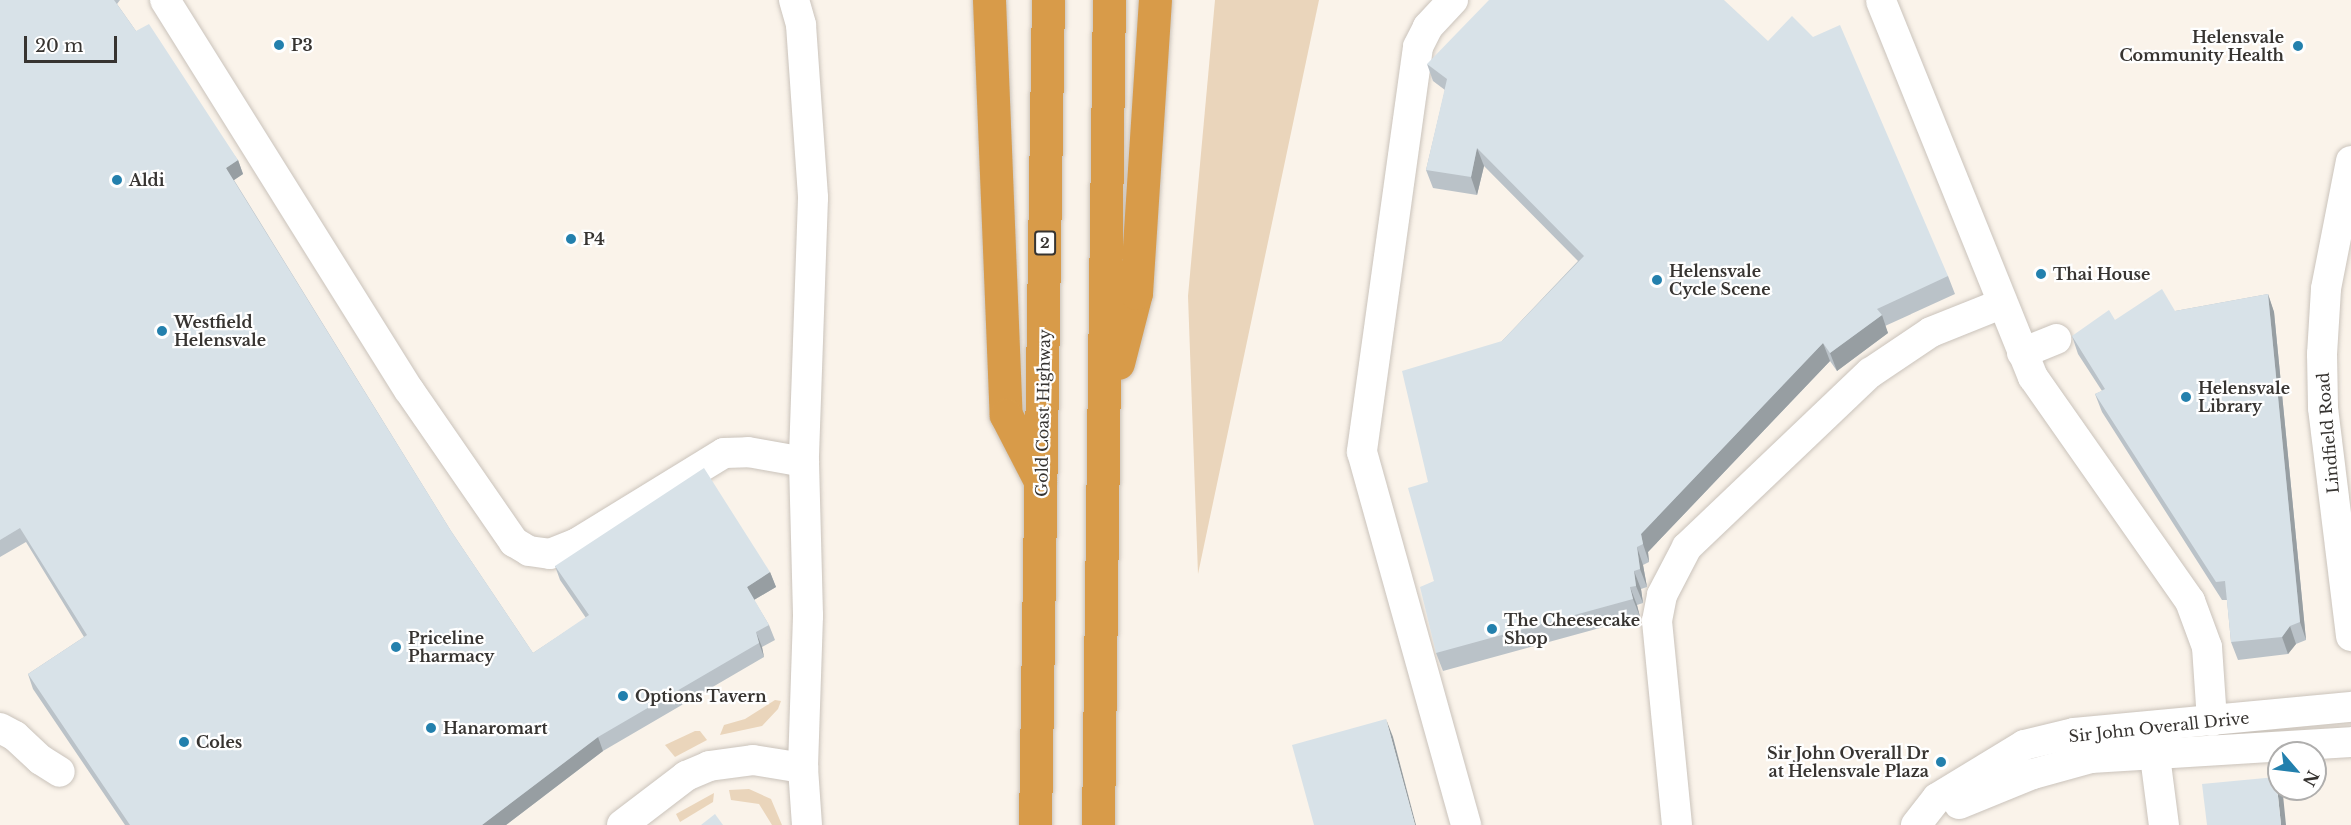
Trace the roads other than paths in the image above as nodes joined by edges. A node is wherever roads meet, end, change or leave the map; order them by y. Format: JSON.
{"nodes":[{"id":1,"x":165,"y":0,"type":"edge"},
{"id":2,"x":794,"y":0,"type":"edge"},
{"id":3,"x":988,"y":0,"type":"edge"},
{"id":4,"x":1048,"y":0,"type":"edge"},
{"id":5,"x":1109,"y":0,"type":"edge"},
{"id":6,"x":1155,"y":0,"type":"edge"},
{"id":7,"x":1453,"y":0,"type":"edge"},
{"id":8,"x":1881,"y":1,"type":"edge"},
{"id":9,"x":2351,"y":161,"type":"edge"},
{"id":10,"x":2001,"y":304,"type":"junction"},
{"id":11,"x":2056,"y":339,"type":"dead end"},
{"id":12,"x":2022,"y":353,"type":"junction"},
{"id":13,"x":1105,"y":411,"type":"junction"},
{"id":14,"x":804,"y":462,"type":"junction"},
{"id":15,"x":1042,"y":485,"type":"junction"},
{"id":16,"x":2351,"y":636,"type":"edge"},
{"id":17,"x":2351,"y":707,"type":"edge"},
{"id":18,"x":2212,"y":721,"type":"junction"},
{"id":19,"x":0,"y":728,"type":"edge"},
{"id":20,"x":2153,"y":740,"type":"junction"},
{"id":21,"x":2351,"y":741,"type":"edge"},
{"id":22,"x":803,"y":768,"type":"junction"},
{"id":23,"x":60,"y":772,"type":"dead end"},
{"id":24,"x":1918,"y":823,"type":"edge"},
{"id":25,"x":622,"y":825,"type":"edge"},
{"id":26,"x":807,"y":825,"type":"edge"},
{"id":27,"x":1035,"y":825,"type":"edge"},
{"id":28,"x":1098,"y":825,"type":"edge"},
{"id":29,"x":1466,"y":825,"type":"edge"},
{"id":30,"x":1677,"y":825,"type":"edge"},
{"id":31,"x":2164,"y":825,"type":"edge"}],
"edges":[{"from":1,"to":14,"type":"street"},
{"from":2,"to":14,"type":"street"},
{"from":3,"to":15,"type":"highway"},
{"from":4,"to":15,"type":"highway","name":"Gold Coast Highway","number":"2"},
{"from":5,"to":13,"type":"highway"},
{"from":6,"to":13,"type":"highway"},
{"from":7,"to":29,"type":"street"},
{"from":8,"to":10,"type":"street"},
{"from":9,"to":16,"type":"street","name":"Lindfield Road"},
{"from":10,"to":12,"type":"street"},
{"from":10,"to":30,"type":"street"},
{"from":11,"to":12,"type":"street"},
{"from":12,"to":18,"type":"street"},
{"from":13,"to":28,"type":"highway"},
{"from":14,"to":22,"type":"street"},
{"from":15,"to":27,"type":"highway","name":"Gold Coast Highway","number":"2"},
{"from":17,"to":18,"type":"street","name":"Sir John Overall Drive"},
{"from":18,"to":20,"type":"street","name":"Sir John Overall Drive"},
{"from":19,"to":23,"type":"street"},
{"from":20,"to":21,"type":"street","name":"Sir John Overall Drive"},
{"from":20,"to":24,"type":"street","name":"Sir John Overall Drive"},
{"from":20,"to":31,"type":"street"},
{"from":22,"to":25,"type":"street"},
{"from":22,"to":26,"type":"street"}]}
